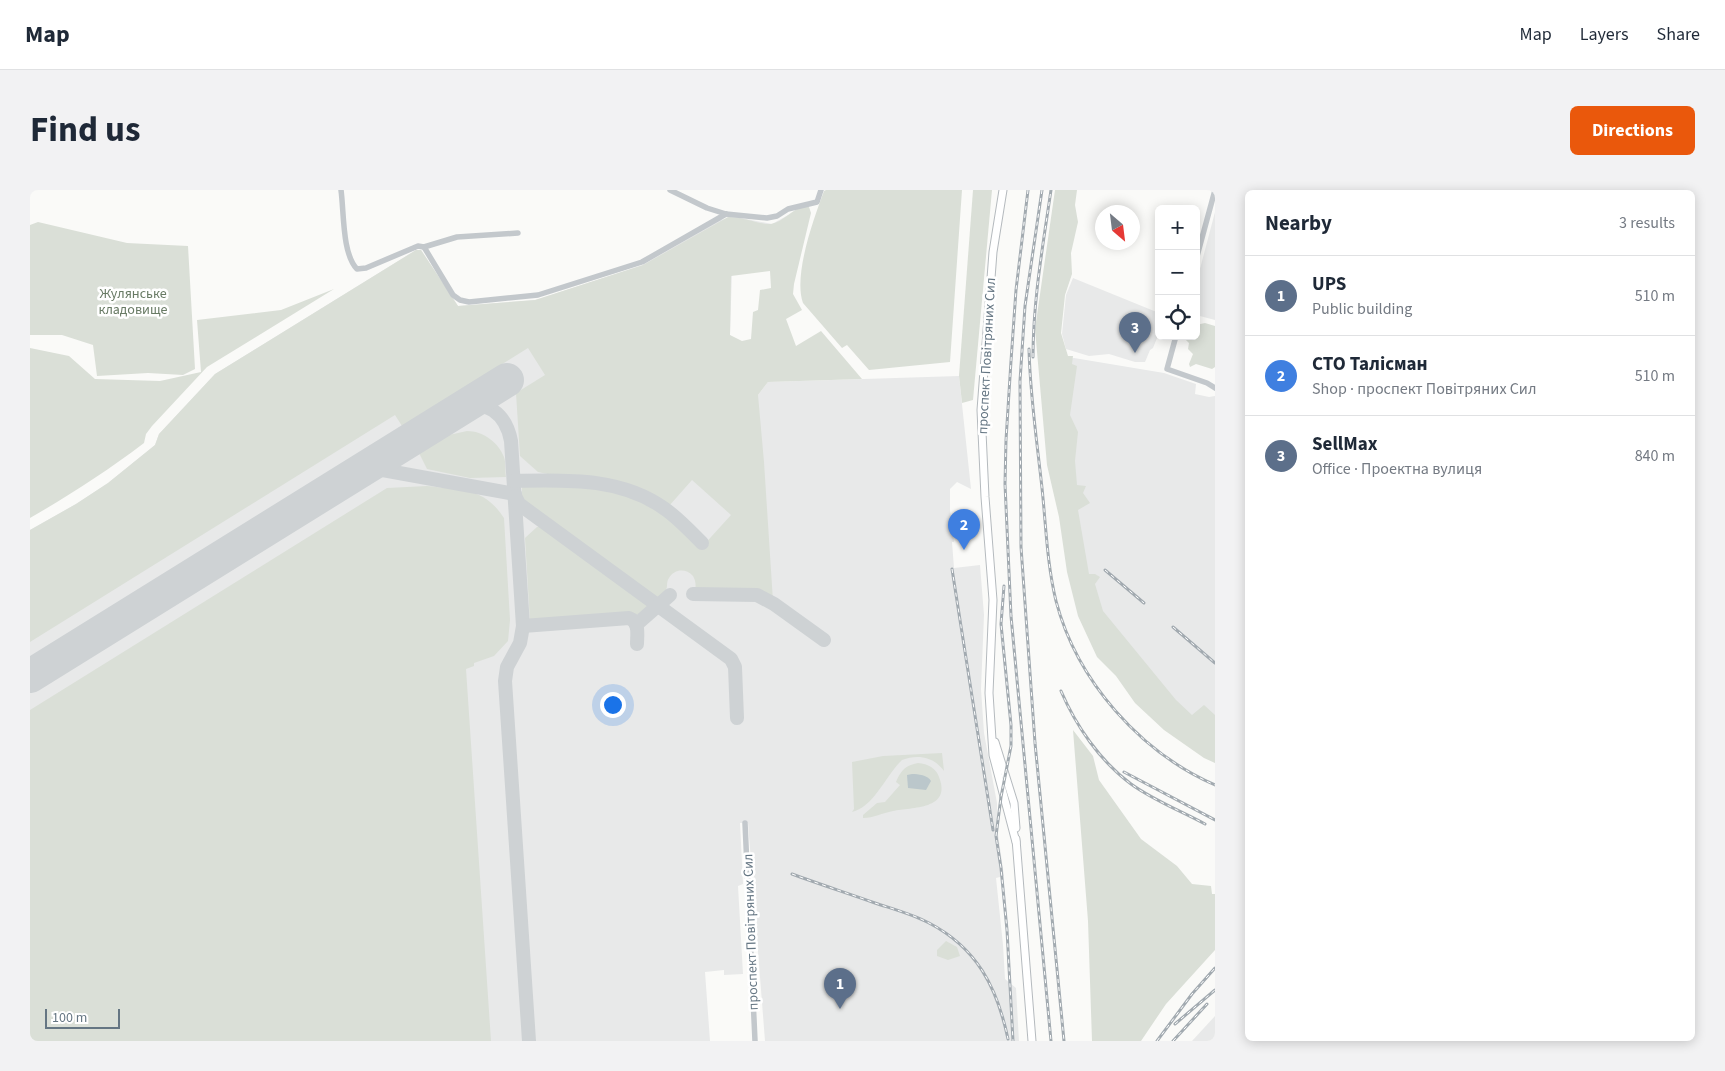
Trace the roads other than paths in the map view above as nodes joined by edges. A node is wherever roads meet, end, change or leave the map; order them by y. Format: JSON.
{"nodes":[{"id":1,"x":341,"y":190,"type":"edge"},
{"id":2,"x":670,"y":190,"type":"edge"},
{"id":3,"x":820,"y":190,"type":"edge"},
{"id":4,"x":1003,"y":190,"type":"edge"},
{"id":5,"x":1215,"y":190,"type":"edge"},
{"id":6,"x":726,"y":214,"type":"junction"},
{"id":7,"x":518,"y":233,"type":"dead end"},
{"id":8,"x":424,"y":247,"type":"junction"},
{"id":9,"x":1199,"y":250,"type":"edge"},
{"id":10,"x":1175,"y":340,"type":"edge"},
{"id":11,"x":1215,"y":388,"type":"edge"},
{"id":12,"x":746,"y":823,"type":"dead end"},
{"id":13,"x":755,"y":1041,"type":"edge"},
{"id":14,"x":1032,"y":1041,"type":"edge"}],
"edges":[{"from":1,"to":8,"type":"street"},
{"from":2,"to":6,"type":"street"},
{"from":3,"to":6,"type":"street"},
{"from":4,"to":14,"type":"main road","name":"проспект Повітряних Сил"},
{"from":5,"to":9,"type":"street"},
{"from":6,"to":8,"type":"street"},
{"from":7,"to":8,"type":"street"},
{"from":10,"to":11,"type":"street"},
{"from":12,"to":13,"type":"street","name":"проспект Повітряних Сил"}]}
